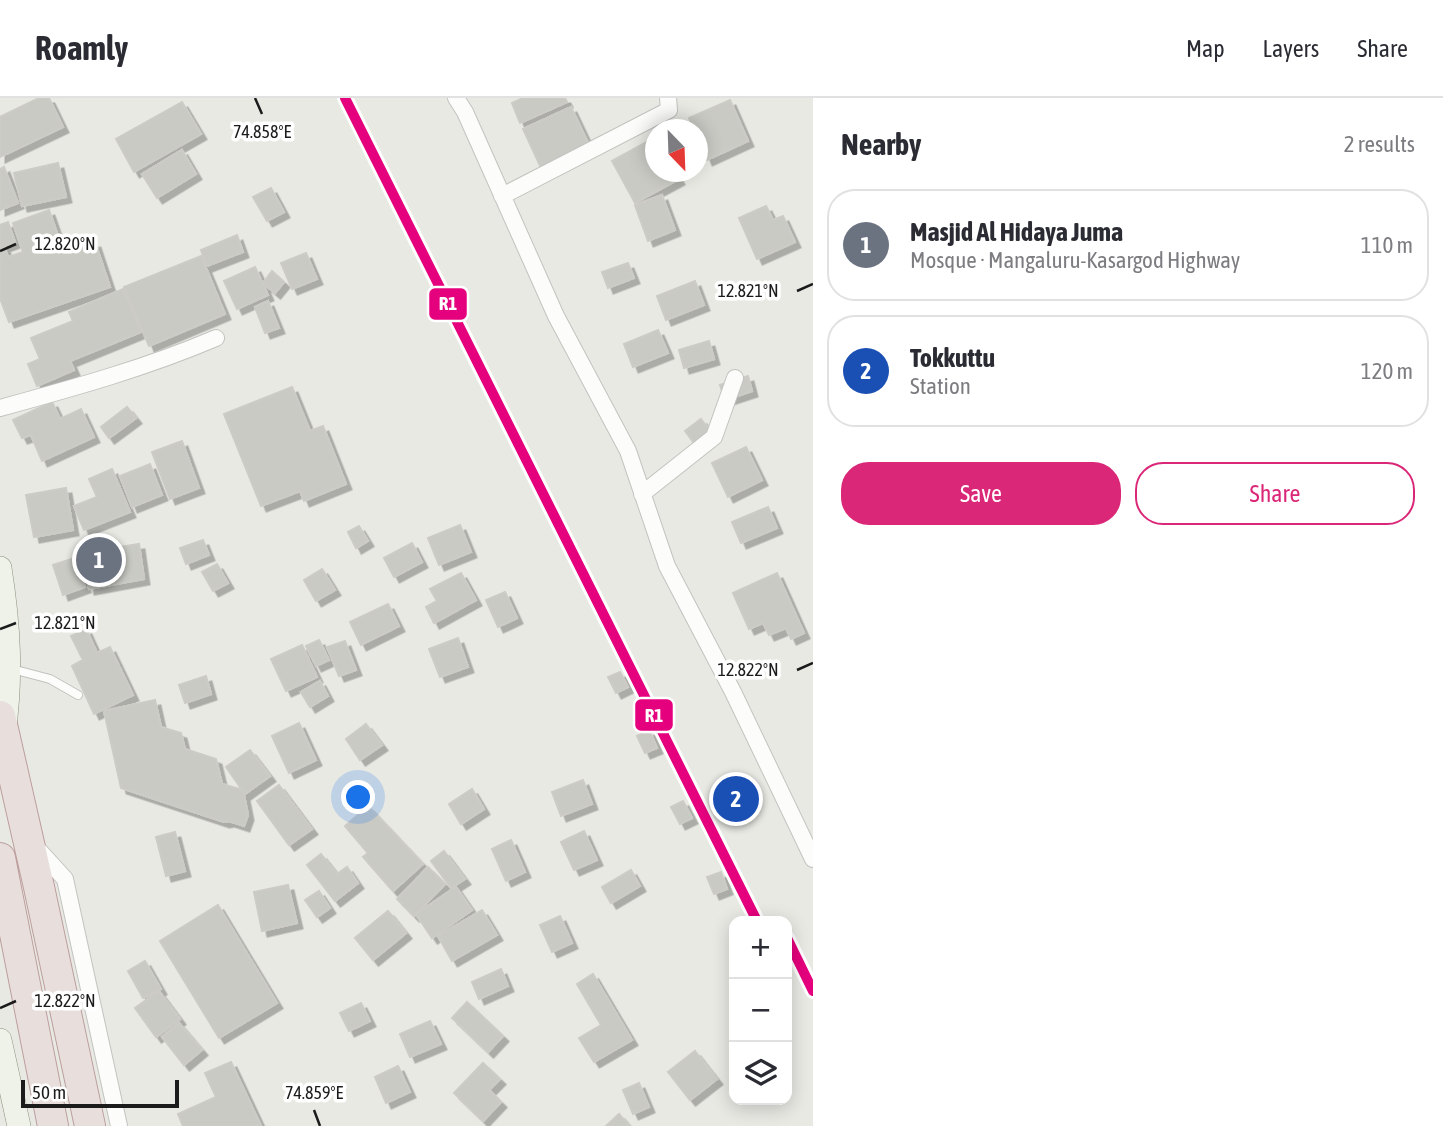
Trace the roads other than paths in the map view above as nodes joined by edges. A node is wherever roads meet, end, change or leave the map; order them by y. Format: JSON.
{"nodes":[{"id":1,"x":456,"y":98,"type":"edge"},
{"id":2,"x":668,"y":98,"type":"edge"},
{"id":3,"x":502,"y":195,"type":"junction"},
{"id":4,"x":216,"y":338,"type":"dead end"},
{"id":5,"x":735,"y":378,"type":"dead end"},
{"id":6,"x":0,"y":408,"type":"edge"},
{"id":7,"x":642,"y":494,"type":"junction"},
{"id":8,"x":0,"y":568,"type":"edge"},
{"id":9,"x":9,"y":668,"type":"junction"},
{"id":10,"x":78,"y":695,"type":"dead end"},
{"id":11,"x":2,"y":725,"type":"edge"},
{"id":12,"x":28,"y":838,"type":"junction"},
{"id":13,"x":0,"y":858,"type":"edge"},
{"id":14,"x":813,"y":859,"type":"edge"},
{"id":15,"x":0,"y":1040,"type":"edge"},
{"id":16,"x":19,"y":1126,"type":"edge"},
{"id":17,"x":53,"y":1126,"type":"edge"},
{"id":18,"x":90,"y":1126,"type":"edge"},
{"id":19,"x":119,"y":1126,"type":"edge"}],
"edges":[{"from":1,"to":3,"type":"street"},
{"from":2,"to":3,"type":"street"},
{"from":3,"to":7,"type":"street"},
{"from":4,"to":6,"type":"street"},
{"from":5,"to":7,"type":"street"},
{"from":7,"to":14,"type":"street"},
{"from":8,"to":9,"type":"street"},
{"from":9,"to":10,"type":"lane"},
{"from":9,"to":11,"type":"street"},
{"from":11,"to":12,"type":"highway"},
{"from":12,"to":18,"type":"highway"},
{"from":12,"to":19,"type":"street"},
{"from":13,"to":17,"type":"highway"},
{"from":15,"to":16,"type":"street"}]}
